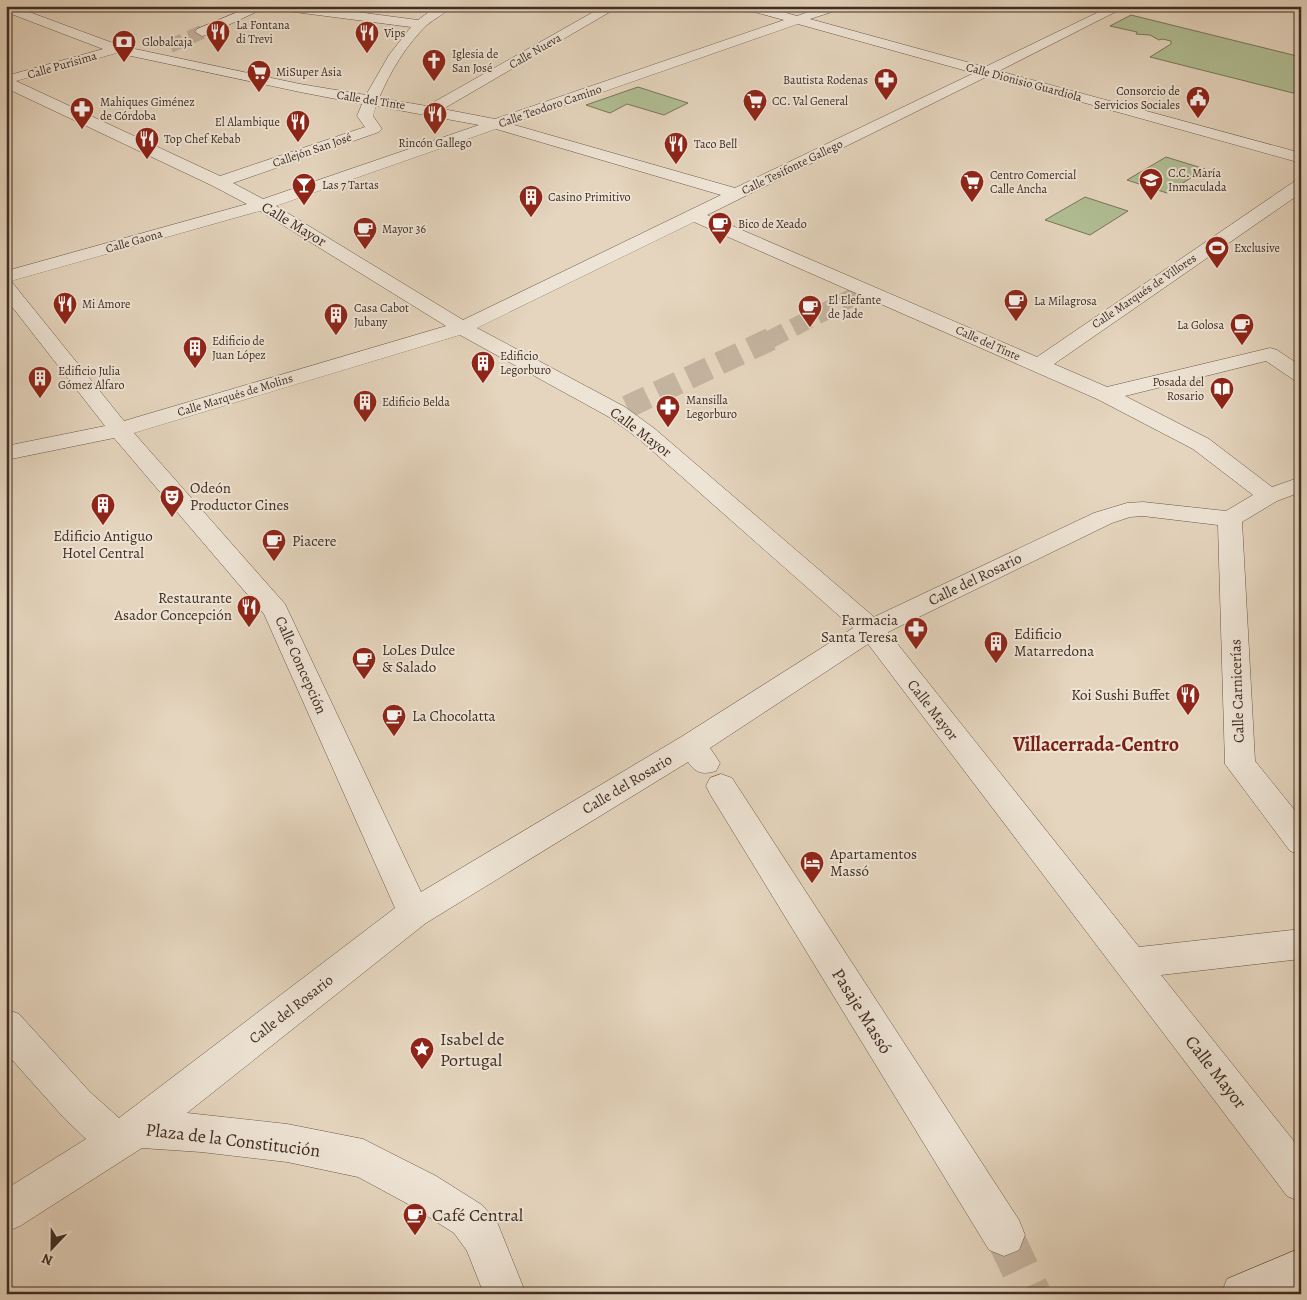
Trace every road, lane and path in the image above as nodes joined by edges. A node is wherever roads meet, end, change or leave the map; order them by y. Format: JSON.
{"nodes":[{"id":1,"x":263,"y":6,"type":"edge"},
{"id":2,"x":279,"y":6,"type":"edge"},
{"id":3,"x":446,"y":6,"type":"edge"},
{"id":4,"x":614,"y":6,"type":"edge"},
{"id":5,"x":747,"y":6,"type":"edge"},
{"id":6,"x":837,"y":6,"type":"edge"},
{"id":7,"x":1121,"y":6,"type":"edge"},
{"id":8,"x":6,"y":8,"type":"edge"},
{"id":9,"x":800,"y":20,"type":"junction"},
{"id":10,"x":421,"y":24,"type":"junction"},
{"id":11,"x":202,"y":32,"type":"tunnel mouth"},
{"id":12,"x":170,"y":46,"type":"tunnel mouth"},
{"id":13,"x":117,"y":49,"type":"junction"},
{"id":14,"x":148,"y":56,"type":"junction"},
{"id":15,"x":988,"y":72,"type":"junction"},
{"id":16,"x":6,"y":81,"type":"edge"},
{"id":17,"x":369,"y":100,"type":"junction"},
{"id":18,"x":431,"y":110,"type":"junction"},
{"id":19,"x":497,"y":124,"type":"junction"},
{"id":20,"x":1301,"y":158,"type":"edge"},
{"id":21,"x":219,"y":182,"type":"junction"},
{"id":22,"x":1301,"y":185,"type":"edge"},
{"id":23,"x":736,"y":194,"type":"junction"},
{"id":24,"x":262,"y":205,"type":"junction"},
{"id":25,"x":693,"y":215,"type":"junction"},
{"id":26,"x":6,"y":277,"type":"edge"},
{"id":27,"x":6,"y":286,"type":"edge"},
{"id":28,"x":462,"y":328,"type":"junction"},
{"id":29,"x":1039,"y":365,"type":"junction"},
{"id":30,"x":1301,"y":376,"type":"edge"},
{"id":31,"x":1105,"y":394,"type":"junction"},
{"id":32,"x":119,"y":430,"type":"junction"},
{"id":33,"x":6,"y":453,"type":"edge"},
{"id":34,"x":1301,"y":484,"type":"edge"},
{"id":35,"x":1269,"y":496,"type":"junction"},
{"id":36,"x":1230,"y":519,"type":"junction"},
{"id":37,"x":871,"y":630,"type":"junction"},
{"id":38,"x":706,"y":765,"type":"junction"},
{"id":39,"x":1301,"y":842,"type":"edge"},
{"id":40,"x":414,"y":913,"type":"junction"},
{"id":41,"x":1301,"y":944,"type":"edge"},
{"id":42,"x":1131,"y":963,"type":"junction"},
{"id":43,"x":6,"y":1026,"type":"edge"},
{"id":44,"x":127,"y":1135,"type":"junction"},
{"id":45,"x":1301,"y":1182,"type":"edge"},
{"id":46,"x":6,"y":1212,"type":"edge"},
{"id":47,"x":1004,"y":1235,"type":"tunnel mouth"},
{"id":48,"x":1301,"y":1269,"type":"edge"},
{"id":49,"x":505,"y":1294,"type":"edge"},
{"id":50,"x":1242,"y":1294,"type":"edge"}],
"edges":[{"from":1,"to":11,"type":"street"},
{"from":2,"to":10,"type":"street"},
{"from":3,"to":10,"type":"street"},
{"from":4,"to":18,"type":"street","name":"Calle Nueva"},
{"from":5,"to":9,"type":"street","name":"Calle Dionisio Guardiola"},
{"from":6,"to":9,"type":"street","name":"Calle Teodoro Camino"},
{"from":7,"to":15,"type":"street","name":"Calle Tesifonte Gallego"},
{"from":8,"to":13,"type":"street","name":"Calle del Tinte"},
{"from":9,"to":15,"type":"street","name":"Calle Dionisio Guardiola"},
{"from":9,"to":19,"type":"street","name":"Calle Teodoro Camino"},
{"from":10,"to":17,"type":"street"},
{"from":12,"to":14,"type":"street"},
{"from":13,"to":14,"type":"street","name":"Calle del Tinte"},
{"from":13,"to":16,"type":"street","name":"Calle Purísima"},
{"from":14,"to":17,"type":"street","name":"Calle del Tinte"},
{"from":15,"to":20,"type":"street","name":"Calle Dionisio Guardiola"},
{"from":15,"to":23,"type":"street","name":"Calle Tesifonte Gallego"},
{"from":16,"to":21,"type":"street","name":"Calle Mayor"},
{"from":17,"to":18,"type":"street","name":"Calle del Tinte"},
{"from":17,"to":21,"type":"street","name":"Callejón San José"},
{"from":18,"to":19,"type":"street","name":"Calle del Tinte"},
{"from":19,"to":23,"type":"street","name":"Calle del Tinte"},
{"from":19,"to":24,"type":"street","name":"Calle Teodoro Camino"},
{"from":21,"to":24,"type":"street","name":"Calle Mayor"},
{"from":22,"to":29,"type":"street","name":"Calle Marqués de Villores"},
{"from":23,"to":25,"type":"street","name":"Calle Tesifonte Gallego"},
{"from":24,"to":26,"type":"street","name":"Calle Gaona"},
{"from":24,"to":28,"type":"street","name":"Calle Mayor"},
{"from":25,"to":28,"type":"street","name":"Calle Tesifonte Gallego"},
{"from":25,"to":29,"type":"street","name":"Calle del Tinte"},
{"from":27,"to":32,"type":"street","name":"Calle Concepción"},
{"from":28,"to":32,"type":"street","name":"Calle Marqués de Molins"},
{"from":28,"to":37,"type":"street","name":"Calle Mayor"},
{"from":29,"to":31,"type":"street","name":"Calle del Tinte"},
{"from":30,"to":31,"type":"street"},
{"from":31,"to":35,"type":"street","name":"Calle del Tinte"},
{"from":32,"to":33,"type":"street","name":"Calle Marqués de Molins"},
{"from":32,"to":40,"type":"street","name":"Calle Concepción"},
{"from":34,"to":35,"type":"street"},
{"from":35,"to":36,"type":"street"},
{"from":36,"to":37,"type":"street","name":"Calle del Rosario"},
{"from":36,"to":39,"type":"street","name":"Calle Carnicerías"},
{"from":37,"to":38,"type":"street","name":"Calle del Rosario"},
{"from":37,"to":42,"type":"street","name":"Calle Mayor"},
{"from":38,"to":40,"type":"street","name":"Calle del Rosario"},
{"from":38,"to":47,"type":"street","name":"Pasaje Massó"},
{"from":40,"to":44,"type":"street","name":"Calle del Rosario"},
{"from":41,"to":42,"type":"street"},
{"from":42,"to":45,"type":"street","name":"Calle Mayor"},
{"from":43,"to":44,"type":"street"},
{"from":44,"to":46,"type":"street","name":"Calle del Rosario"},
{"from":44,"to":49,"type":"street","name":"Plaza de la Constitución"},
{"from":48,"to":50,"type":"street"}]}
